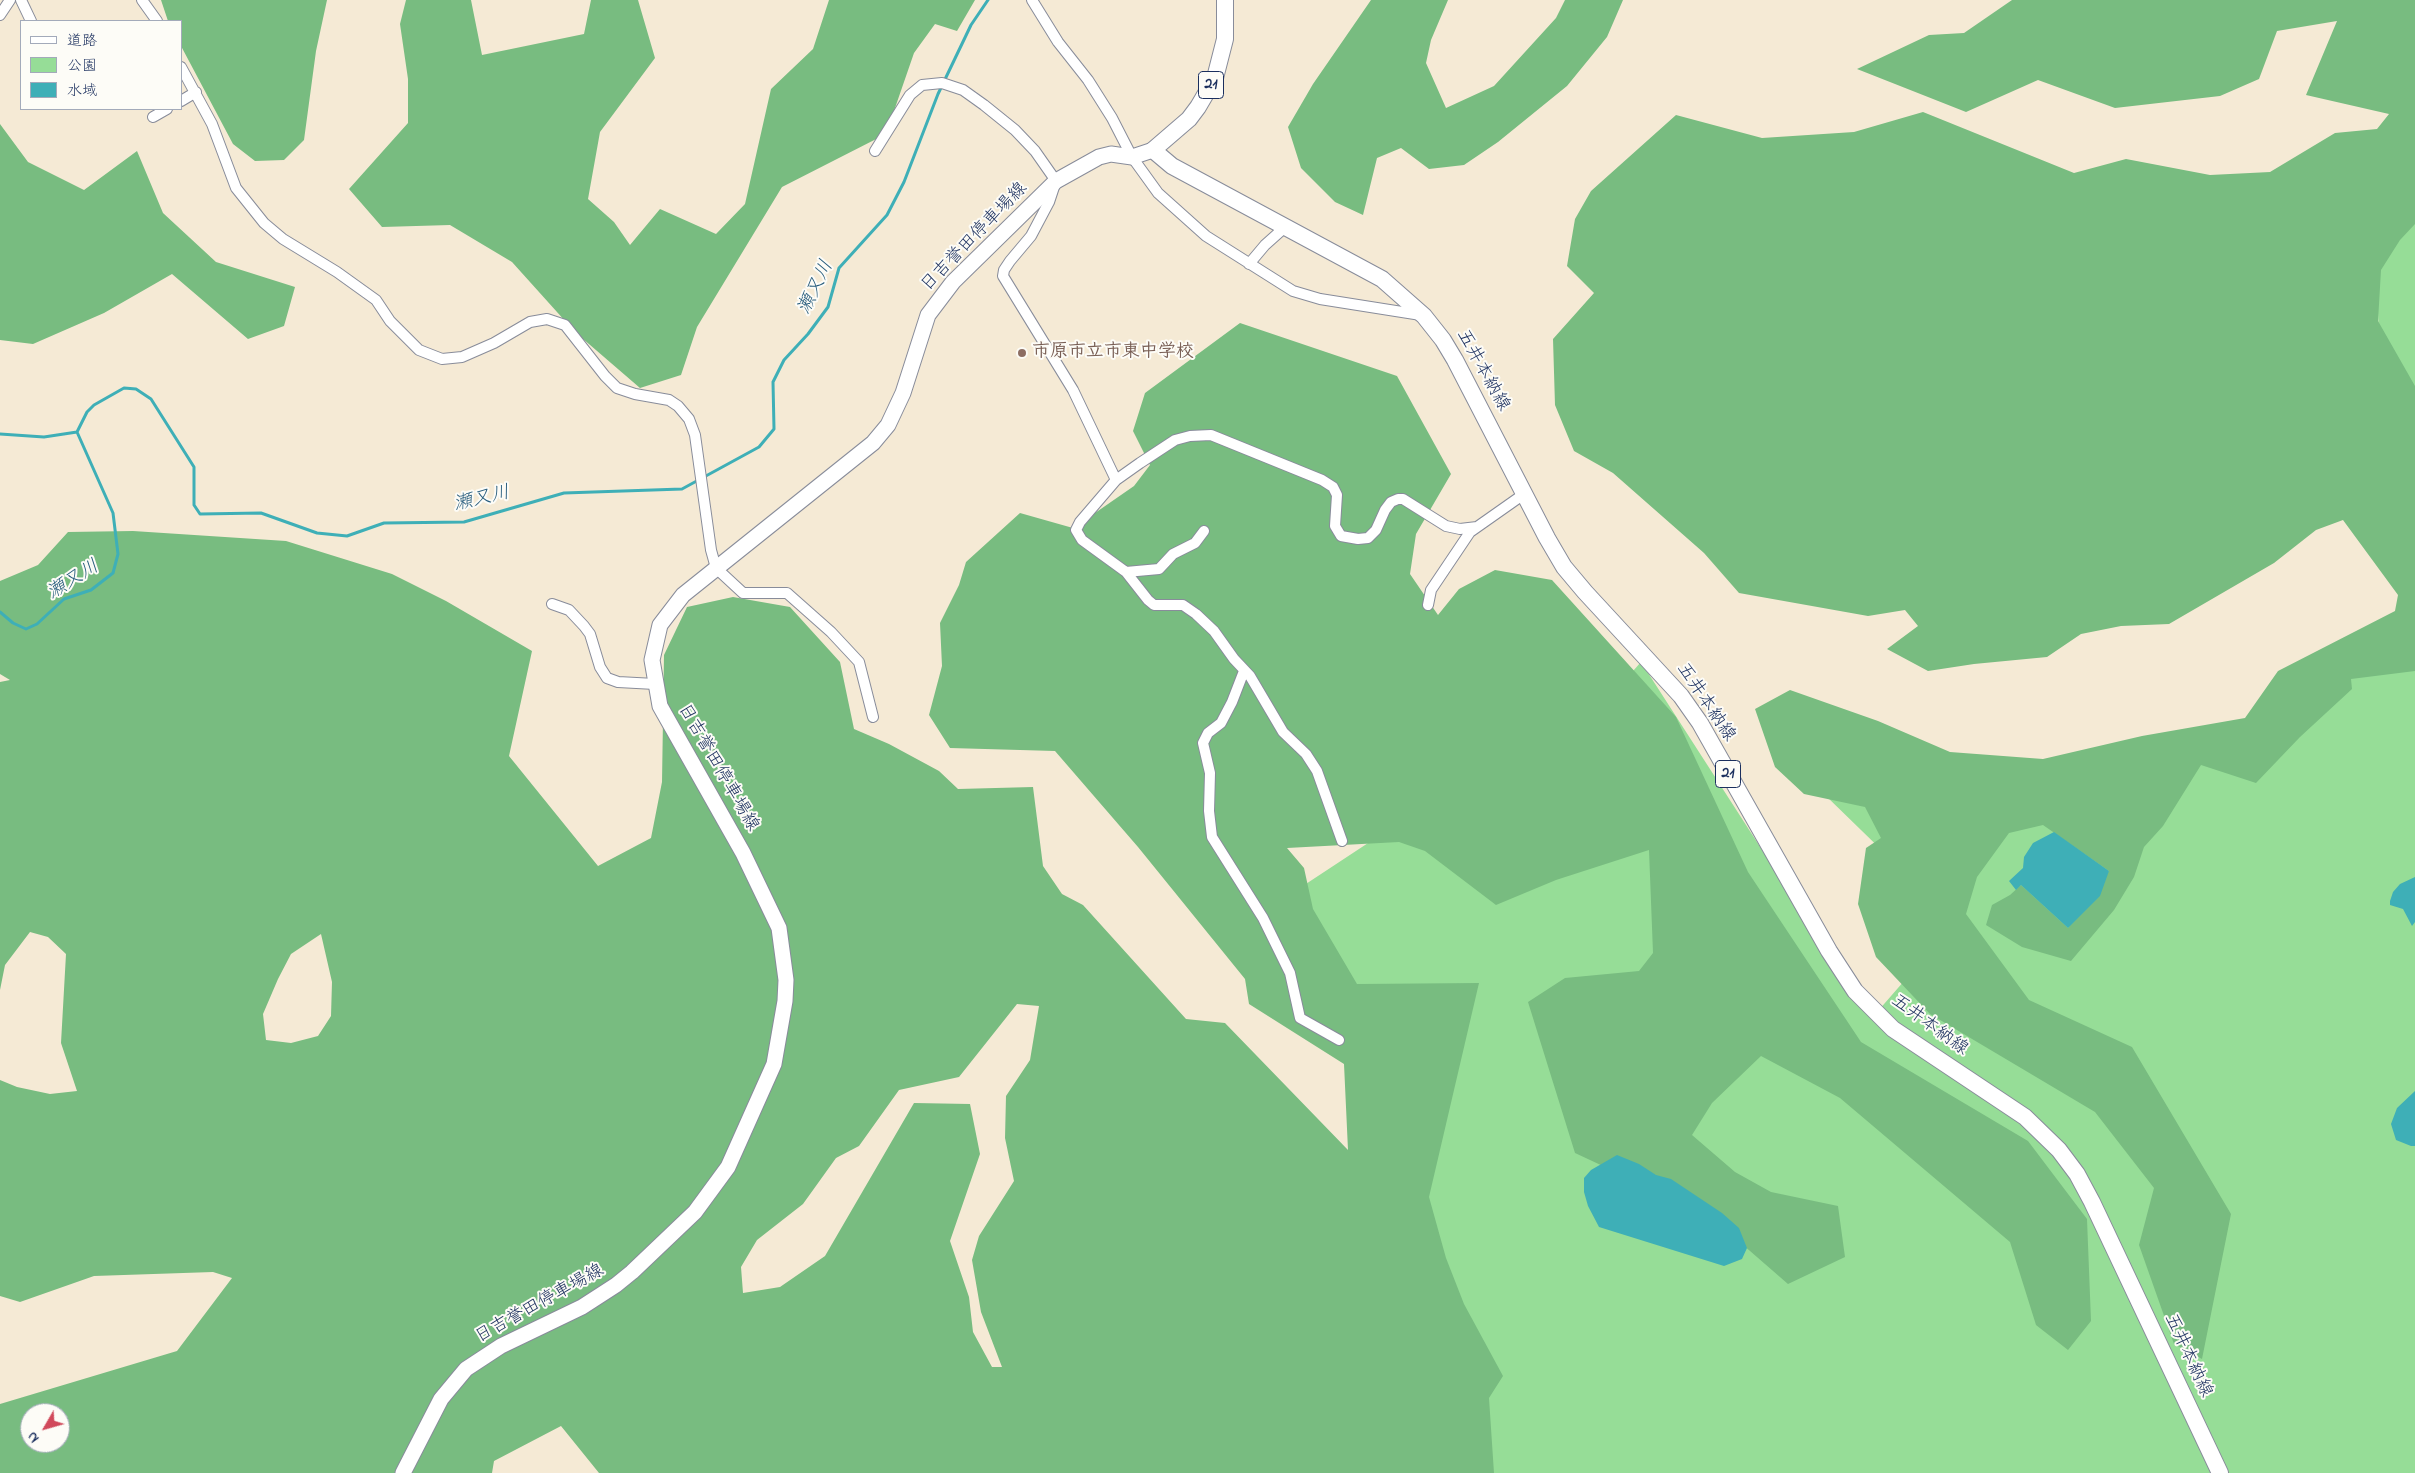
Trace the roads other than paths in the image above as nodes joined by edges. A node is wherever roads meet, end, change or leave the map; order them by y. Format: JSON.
{"nodes":[{"id":1,"x":10,"y":0,"type":"edge"},
{"id":2,"x":22,"y":0,"type":"edge"},
{"id":3,"x":142,"y":0,"type":"edge"},
{"id":4,"x":1032,"y":0,"type":"edge"},
{"id":5,"x":1225,"y":0,"type":"edge"},
{"id":6,"x":0,"y":15,"type":"edge"},
{"id":7,"x":31,"y":20,"type":"edge"},
{"id":8,"x":156,"y":20,"type":"edge"},
{"id":9,"x":182,"y":69,"type":"edge"},
{"id":10,"x":196,"y":92,"type":"junction"},
{"id":11,"x":182,"y":100,"type":"edge"},
{"id":12,"x":165,"y":110,"type":"edge"},
{"id":13,"x":154,"y":117,"type":"dead end"},
{"id":14,"x":1154,"y":150,"type":"junction"},
{"id":15,"x":875,"y":151,"type":"dead end"},
{"id":16,"x":1132,"y":158,"type":"junction"},
{"id":17,"x":1056,"y":181,"type":"junction"},
{"id":18,"x":1284,"y":228,"type":"junction"},
{"id":19,"x":1249,"y":264,"type":"junction"},
{"id":20,"x":1424,"y":316,"type":"junction"},
{"id":21,"x":1116,"y":480,"type":"junction"},
{"id":22,"x":1524,"y":494,"type":"junction"},
{"id":23,"x":1477,"y":528,"type":"junction"},
{"id":24,"x":1204,"y":531,"type":"dead end"},
{"id":25,"x":716,"y":568,"type":"junction"},
{"id":26,"x":1126,"y":572,"type":"junction"},
{"id":27,"x":552,"y":604,"type":"dead end"},
{"id":28,"x":1428,"y":605,"type":"dead end"},
{"id":29,"x":1244,"y":671,"type":"junction"},
{"id":30,"x":654,"y":684,"type":"junction"},
{"id":31,"x":873,"y":717,"type":"dead end"},
{"id":32,"x":1342,"y":841,"type":"dead end"},
{"id":33,"x":1340,"y":1040,"type":"dead end"},
{"id":34,"x":403,"y":1473,"type":"edge"},
{"id":35,"x":2220,"y":1473,"type":"edge"}],
"edges":[{"from":1,"to":6,"type":"street"},
{"from":2,"to":7,"type":"street"},
{"from":3,"to":8,"type":"street"},
{"from":4,"to":16,"type":"street"},
{"from":5,"to":14,"type":"main road","number":"21"},
{"from":9,"to":10,"type":"street"},
{"from":10,"to":11,"type":"street"},
{"from":10,"to":25,"type":"street"},
{"from":12,"to":13,"type":"street"},
{"from":14,"to":16,"type":"main road","name":"日吉誉田停車場線"},
{"from":14,"to":18,"type":"main road","name":"五井本納線","number":"21"},
{"from":15,"to":17,"type":"street"},
{"from":16,"to":17,"type":"main road","name":"日吉誉田停車場線"},
{"from":16,"to":19,"type":"street"},
{"from":17,"to":21,"type":"street"},
{"from":17,"to":25,"type":"main road","name":"日吉誉田停車場線"},
{"from":18,"to":19,"type":"street"},
{"from":18,"to":20,"type":"main road","name":"五井本納線","number":"21"},
{"from":19,"to":20,"type":"street"},
{"from":20,"to":22,"type":"main road","name":"五井本納線","number":"21"},
{"from":21,"to":23,"type":"street"},
{"from":21,"to":26,"type":"street"},
{"from":22,"to":23,"type":"street"},
{"from":22,"to":35,"type":"main road","name":"五井本納線","number":"21"},
{"from":23,"to":28,"type":"street"},
{"from":24,"to":26,"type":"street"},
{"from":25,"to":30,"type":"main road","name":"日吉誉田停車場線"},
{"from":25,"to":31,"type":"street"},
{"from":26,"to":29,"type":"street"},
{"from":27,"to":30,"type":"street"},
{"from":29,"to":32,"type":"street"},
{"from":29,"to":33,"type":"street"},
{"from":30,"to":34,"type":"main road","name":"日吉誉田停車場線"}]}
